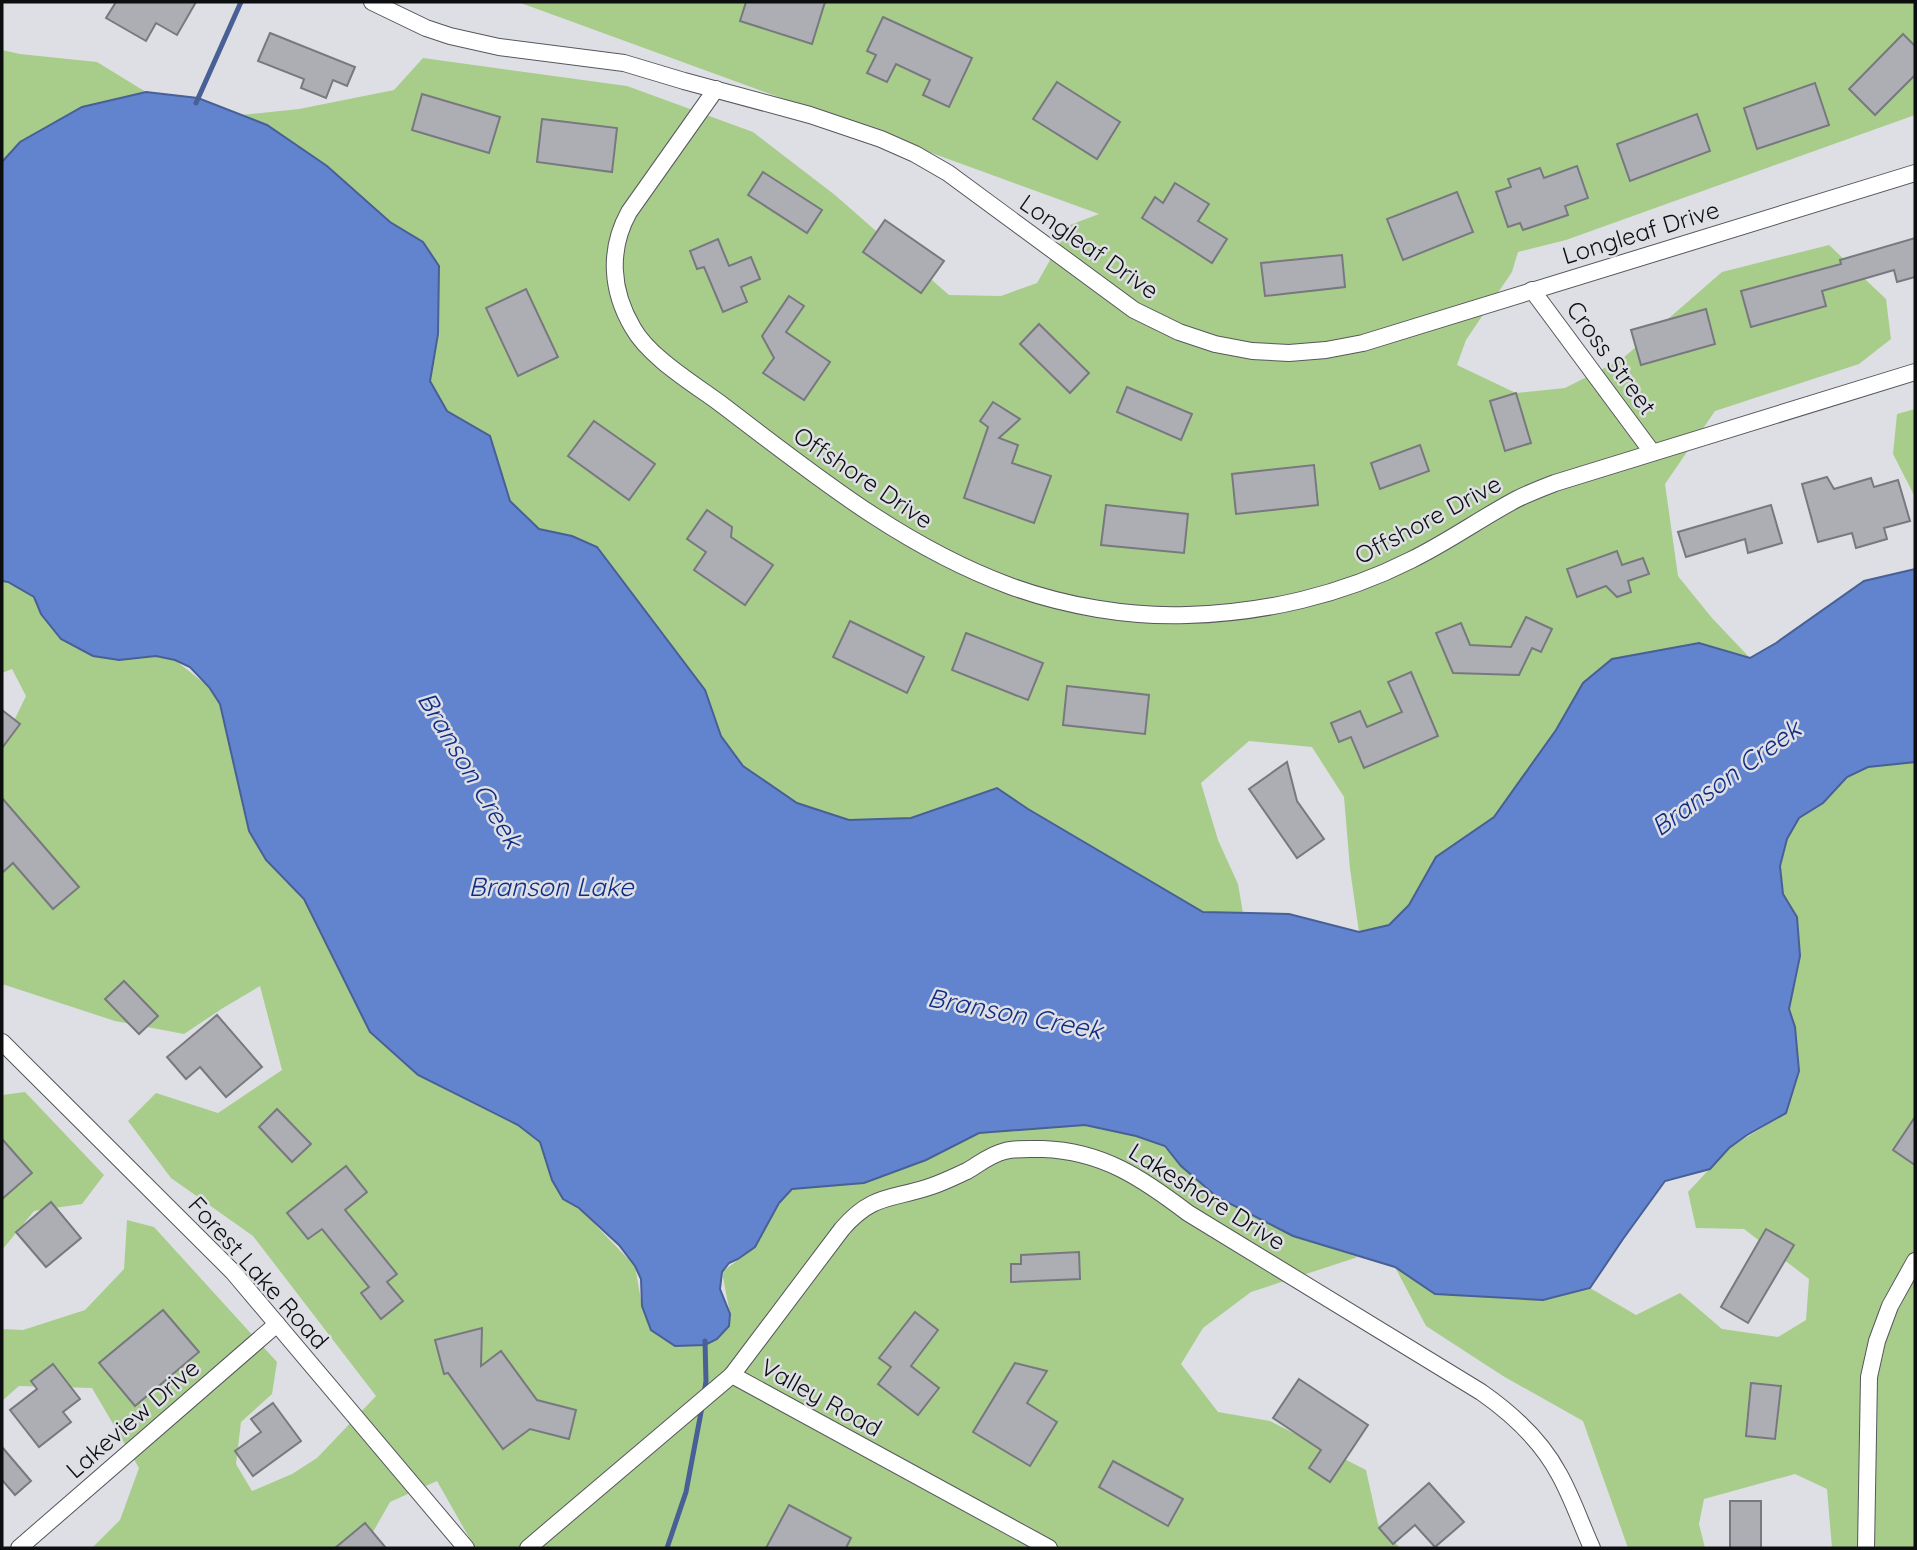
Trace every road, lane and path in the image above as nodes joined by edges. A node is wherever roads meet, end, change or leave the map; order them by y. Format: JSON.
{"nodes":[{"id":1,"x":373,"y":2,"type":"edge"},
{"id":2,"x":716,"y":89,"type":"junction"},
{"id":3,"x":1915,"y":173,"type":"edge"},
{"id":4,"x":1532,"y":290,"type":"junction"},
{"id":5,"x":1915,"y":372,"type":"edge"},
{"id":6,"x":1652,"y":452,"type":"junction"},
{"id":7,"x":2,"y":1042,"type":"edge"},
{"id":8,"x":1915,"y":1261,"type":"edge"},
{"id":9,"x":277,"y":1324,"type":"junction"},
{"id":10,"x":732,"y":1375,"type":"junction"},
{"id":11,"x":19,"y":1548,"type":"edge"},
{"id":12,"x":466,"y":1548,"type":"edge"},
{"id":13,"x":528,"y":1548,"type":"edge"},
{"id":14,"x":1049,"y":1548,"type":"edge"},
{"id":15,"x":1592,"y":1548,"type":"edge"},
{"id":16,"x":1866,"y":1548,"type":"edge"}],
"edges":[{"from":1,"to":2,"type":"street","name":"Longleaf Drive"},
{"from":2,"to":4,"type":"street","name":"Longleaf Drive"},
{"from":2,"to":6,"type":"street","name":"Offshore Drive"},
{"from":3,"to":4,"type":"street","name":"Longleaf Drive"},
{"from":4,"to":6,"type":"street","name":"Cross Street"},
{"from":5,"to":6,"type":"street","name":"Offshore Drive"},
{"from":7,"to":9,"type":"street","name":"Forest Lake Road"},
{"from":8,"to":16,"type":"street"},
{"from":9,"to":11,"type":"street","name":"Lakeview Drive"},
{"from":9,"to":12,"type":"street","name":"Forest Lake Road"},
{"from":10,"to":13,"type":"street","name":"Valley Road"},
{"from":10,"to":14,"type":"street","name":"Valley Road"},
{"from":10,"to":15,"type":"street","name":"Lakeshore Drive"}]}
